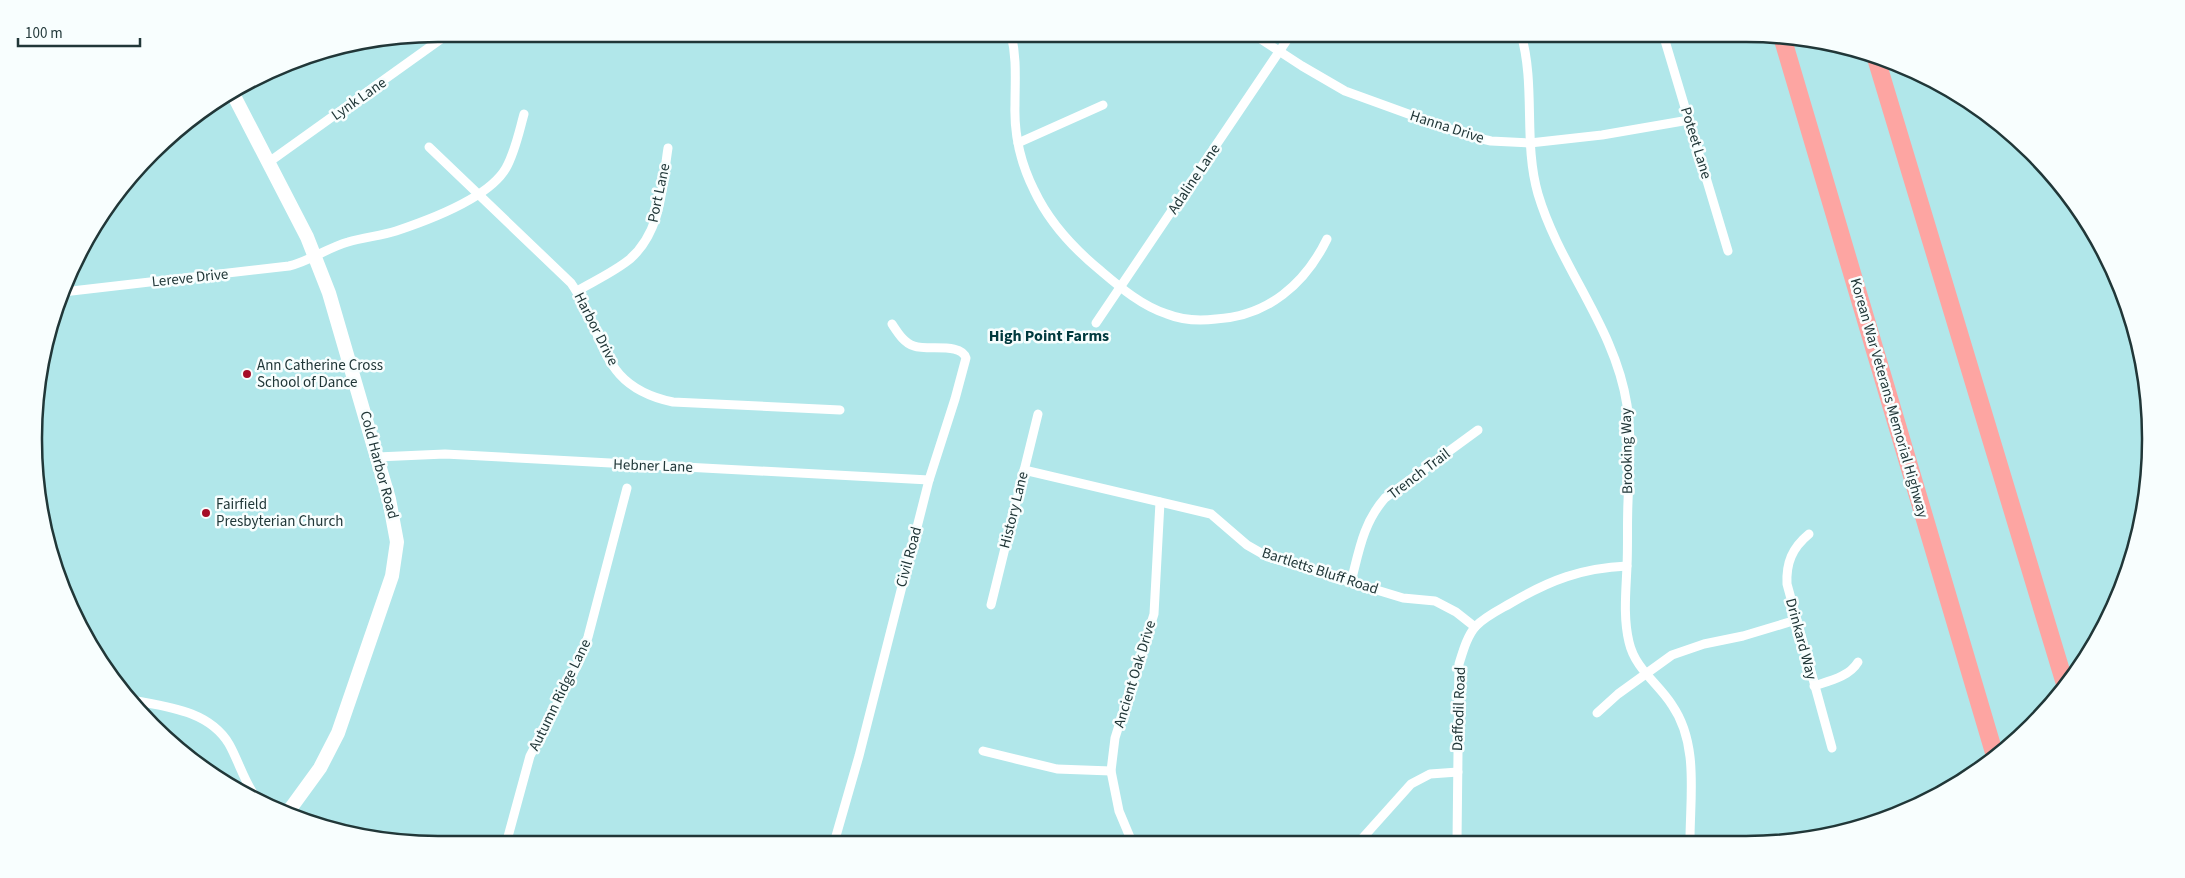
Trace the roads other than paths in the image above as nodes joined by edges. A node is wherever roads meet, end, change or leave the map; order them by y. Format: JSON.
{"nodes":[{"id":1,"x":437,"y":42,"type":"edge"},
{"id":2,"x":1013,"y":42,"type":"edge"},
{"id":3,"x":1267,"y":42,"type":"edge"},
{"id":4,"x":1286,"y":42,"type":"edge"},
{"id":5,"x":1522,"y":42,"type":"edge"},
{"id":6,"x":1665,"y":42,"type":"edge"},
{"id":7,"x":1784,"y":44,"type":"edge"},
{"id":8,"x":1280,"y":50,"type":"junction"},
{"id":9,"x":1877,"y":66,"type":"edge"},
{"id":10,"x":236,"y":99,"type":"edge"},
{"id":11,"x":1103,"y":105,"type":"dead end"},
{"id":12,"x":524,"y":114,"type":"dead end"},
{"id":13,"x":1689,"y":120,"type":"junction"},
{"id":14,"x":1018,"y":143,"type":"junction"},
{"id":15,"x":1530,"y":143,"type":"junction"},
{"id":16,"x":428,"y":147,"type":"dead end"},
{"id":17,"x":668,"y":148,"type":"dead end"},
{"id":18,"x":269,"y":162,"type":"junction"},
{"id":19,"x":480,"y":195,"type":"junction"},
{"id":20,"x":1327,"y":239,"type":"dead end"},
{"id":21,"x":1728,"y":251,"type":"dead end"},
{"id":22,"x":316,"y":258,"type":"junction"},
{"id":23,"x":1121,"y":287,"type":"junction"},
{"id":24,"x":72,"y":291,"type":"edge"},
{"id":25,"x":577,"y":291,"type":"junction"},
{"id":26,"x":892,"y":324,"type":"dead end"},
{"id":27,"x":1096,"y":324,"type":"dead end"},
{"id":28,"x":840,"y":410,"type":"dead end"},
{"id":29,"x":1038,"y":414,"type":"dead end"},
{"id":30,"x":1478,"y":430,"type":"dead end"},
{"id":31,"x":378,"y":457,"type":"junction"},
{"id":32,"x":1024,"y":470,"type":"junction"},
{"id":33,"x":929,"y":480,"type":"junction"},
{"id":34,"x":627,"y":488,"type":"dead end"},
{"id":35,"x":1160,"y":502,"type":"junction"},
{"id":36,"x":1809,"y":534,"type":"dead end"},
{"id":37,"x":1627,"y":566,"type":"junction"},
{"id":38,"x":1350,"y":582,"type":"junction"},
{"id":39,"x":991,"y":605,"type":"dead end"},
{"id":40,"x":1796,"y":620,"type":"junction"},
{"id":41,"x":1475,"y":627,"type":"junction"},
{"id":42,"x":1858,"y":662,"type":"dead end"},
{"id":43,"x":1646,"y":674,"type":"junction"},
{"id":44,"x":2064,"y":676,"type":"edge"},
{"id":45,"x":1814,"y":686,"type":"junction"},
{"id":46,"x":143,"y":702,"type":"edge"},
{"id":47,"x":1597,"y":713,"type":"dead end"},
{"id":48,"x":1832,"y":748,"type":"dead end"},
{"id":49,"x":1993,"y":749,"type":"edge"},
{"id":50,"x":983,"y":751,"type":"dead end"},
{"id":51,"x":1112,"y":771,"type":"junction"},
{"id":52,"x":1458,"y":772,"type":"junction"},
{"id":53,"x":250,"y":787,"type":"edge"},
{"id":54,"x":292,"y":807,"type":"edge"},
{"id":55,"x":508,"y":836,"type":"edge"},
{"id":56,"x":836,"y":836,"type":"edge"},
{"id":57,"x":1129,"y":836,"type":"edge"},
{"id":58,"x":1364,"y":836,"type":"edge"},
{"id":59,"x":1456,"y":836,"type":"edge"},
{"id":60,"x":1690,"y":836,"type":"edge"}],
"edges":[{"from":1,"to":18,"type":"street","name":"Lynk Lane"},
{"from":2,"to":14,"type":"street"},
{"from":3,"to":8,"type":"street","name":"Hanna Drive"},
{"from":4,"to":8,"type":"street","name":"Adaline Lane"},
{"from":5,"to":15,"type":"street","name":"Brooking Way"},
{"from":6,"to":13,"type":"street","name":"Poteet Lane"},
{"from":7,"to":49,"type":"highway","name":"Korean War Veterans Memorial Highway"},
{"from":8,"to":15,"type":"street","name":"Hanna Drive"},
{"from":8,"to":23,"type":"street","name":"Adaline Lane"},
{"from":9,"to":44,"type":"highway"},
{"from":10,"to":18,"type":"main road","name":"Cold Harbor Road"},
{"from":11,"to":14,"type":"street"},
{"from":12,"to":19,"type":"street","name":"Lereve Drive"},
{"from":13,"to":15,"type":"street","name":"Hanna Drive"},
{"from":13,"to":21,"type":"street","name":"Poteet Lane"},
{"from":14,"to":23,"type":"street"},
{"from":15,"to":37,"type":"street","name":"Brooking Way"},
{"from":16,"to":19,"type":"street","name":"Harbor Drive"},
{"from":17,"to":25,"type":"street","name":"Port Lane"},
{"from":18,"to":22,"type":"main road","name":"Cold Harbor Road"},
{"from":19,"to":22,"type":"street","name":"Lereve Drive"},
{"from":19,"to":25,"type":"street","name":"Harbor Drive"},
{"from":20,"to":23,"type":"street"},
{"from":22,"to":24,"type":"street","name":"Lereve Drive"},
{"from":22,"to":31,"type":"main road","name":"Cold Harbor Road"},
{"from":23,"to":27,"type":"street","name":"Adaline Lane"},
{"from":25,"to":28,"type":"street","name":"Harbor Drive"},
{"from":26,"to":33,"type":"street","name":"Civil Road"},
{"from":29,"to":32,"type":"street","name":"History Lane"},
{"from":30,"to":38,"type":"street","name":"Trench Trail"},
{"from":31,"to":33,"type":"street","name":"Hebner Lane"},
{"from":31,"to":54,"type":"main road","name":"Cold Harbor Road"},
{"from":32,"to":35,"type":"street","name":"Bartletts Bluff Road"},
{"from":32,"to":39,"type":"street","name":"History Lane"},
{"from":33,"to":56,"type":"street","name":"Civil Road"},
{"from":34,"to":55,"type":"street","name":"Autumn Ridge Lane"},
{"from":35,"to":38,"type":"street","name":"Bartletts Bluff Road"},
{"from":35,"to":51,"type":"street","name":"Ancient Oak Drive"},
{"from":36,"to":40,"type":"street","name":"Drinkard Way"},
{"from":37,"to":41,"type":"street","name":"Daffodil Road"},
{"from":37,"to":43,"type":"street","name":"Brooking Way"},
{"from":38,"to":41,"type":"street","name":"Bartletts Bluff Road"},
{"from":40,"to":43,"type":"street"},
{"from":40,"to":45,"type":"street","name":"Drinkard Way"},
{"from":41,"to":52,"type":"street","name":"Daffodil Road"},
{"from":42,"to":45,"type":"street"},
{"from":43,"to":47,"type":"street"},
{"from":43,"to":60,"type":"street","name":"Brooking Way"},
{"from":45,"to":48,"type":"street","name":"Drinkard Way"},
{"from":46,"to":53,"type":"street"},
{"from":50,"to":51,"type":"street"},
{"from":51,"to":57,"type":"street","name":"Ancient Oak Drive"},
{"from":52,"to":58,"type":"street"},
{"from":52,"to":59,"type":"street","name":"Daffodil Road"}]}
